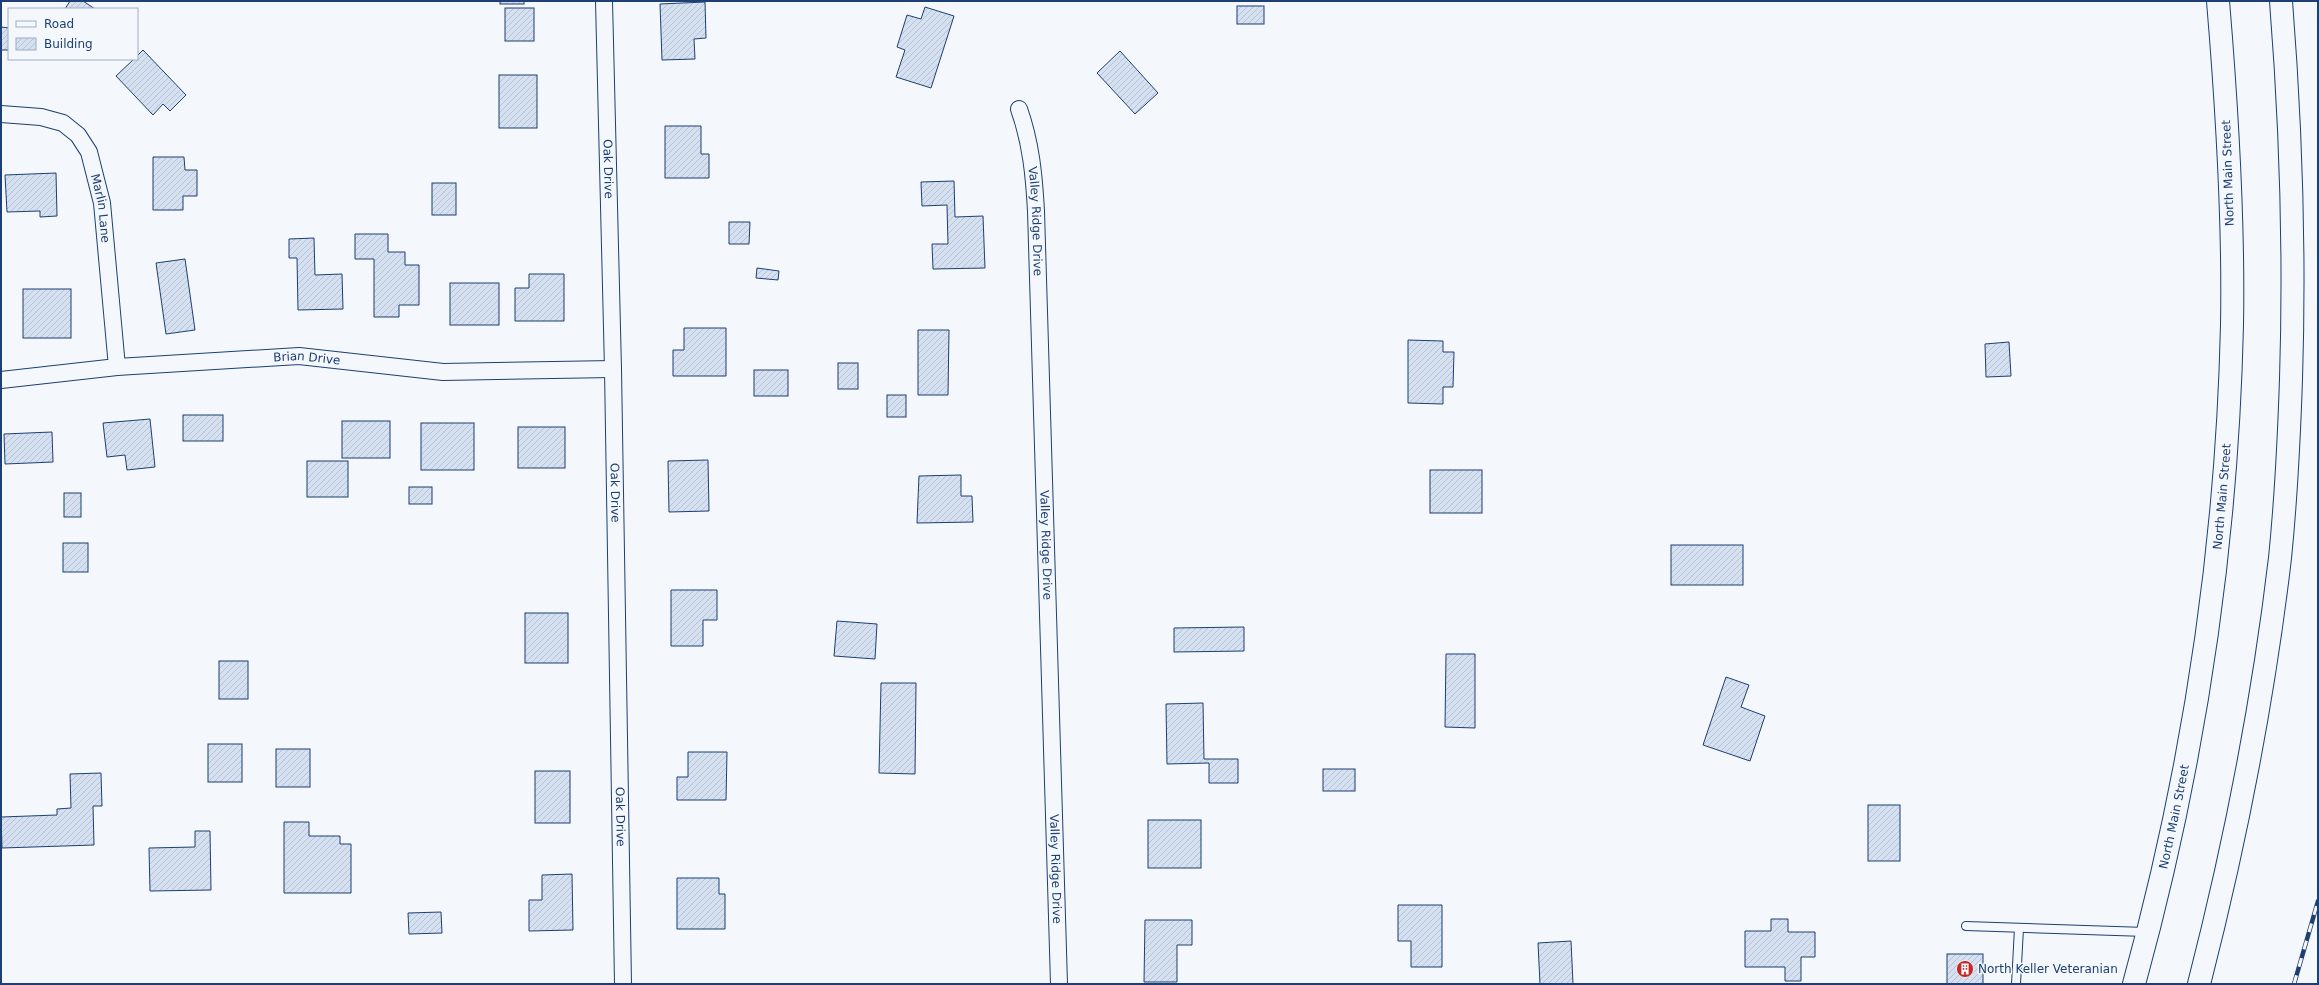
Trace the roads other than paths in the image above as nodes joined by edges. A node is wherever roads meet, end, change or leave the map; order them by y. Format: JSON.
{"nodes":[{"id":1,"x":604,"y":1,"type":"edge"},
{"id":2,"x":2218,"y":1,"type":"edge"},
{"id":3,"x":2280,"y":1,"type":"edge"},
{"id":4,"x":1019,"y":109,"type":"dead end"},
{"id":5,"x":1,"y":114,"type":"edge"},
{"id":6,"x":117,"y":366,"type":"junction"},
{"id":7,"x":613,"y":369,"type":"junction"},
{"id":8,"x":1,"y":380,"type":"edge"},
{"id":9,"x":1966,"y":926,"type":"dead end"},
{"id":10,"x":2019,"y":928,"type":"junction"},
{"id":11,"x":2148,"y":932,"type":"junction"},
{"id":12,"x":623,"y":984,"type":"edge"},
{"id":13,"x":1059,"y":984,"type":"edge"},
{"id":14,"x":2016,"y":984,"type":"edge"},
{"id":15,"x":2134,"y":984,"type":"edge"},
{"id":16,"x":2199,"y":984,"type":"edge"}],
"edges":[{"from":1,"to":7,"type":"street","name":"Oak Drive"},
{"from":2,"to":11,"type":"main road","name":"North Main Street"},
{"from":3,"to":16,"type":"main road"},
{"from":4,"to":13,"type":"street","name":"Valley Ridge Drive"},
{"from":5,"to":6,"type":"street","name":"Marlin Lane"},
{"from":6,"to":7,"type":"street","name":"Brian Drive"},
{"from":6,"to":8,"type":"street","name":"Brian Drive"},
{"from":7,"to":12,"type":"street","name":"Oak Drive"},
{"from":9,"to":10,"type":"lane"},
{"from":10,"to":11,"type":"lane"},
{"from":10,"to":14,"type":"lane"},
{"from":11,"to":15,"type":"main road","name":"North Main Street"}]}
